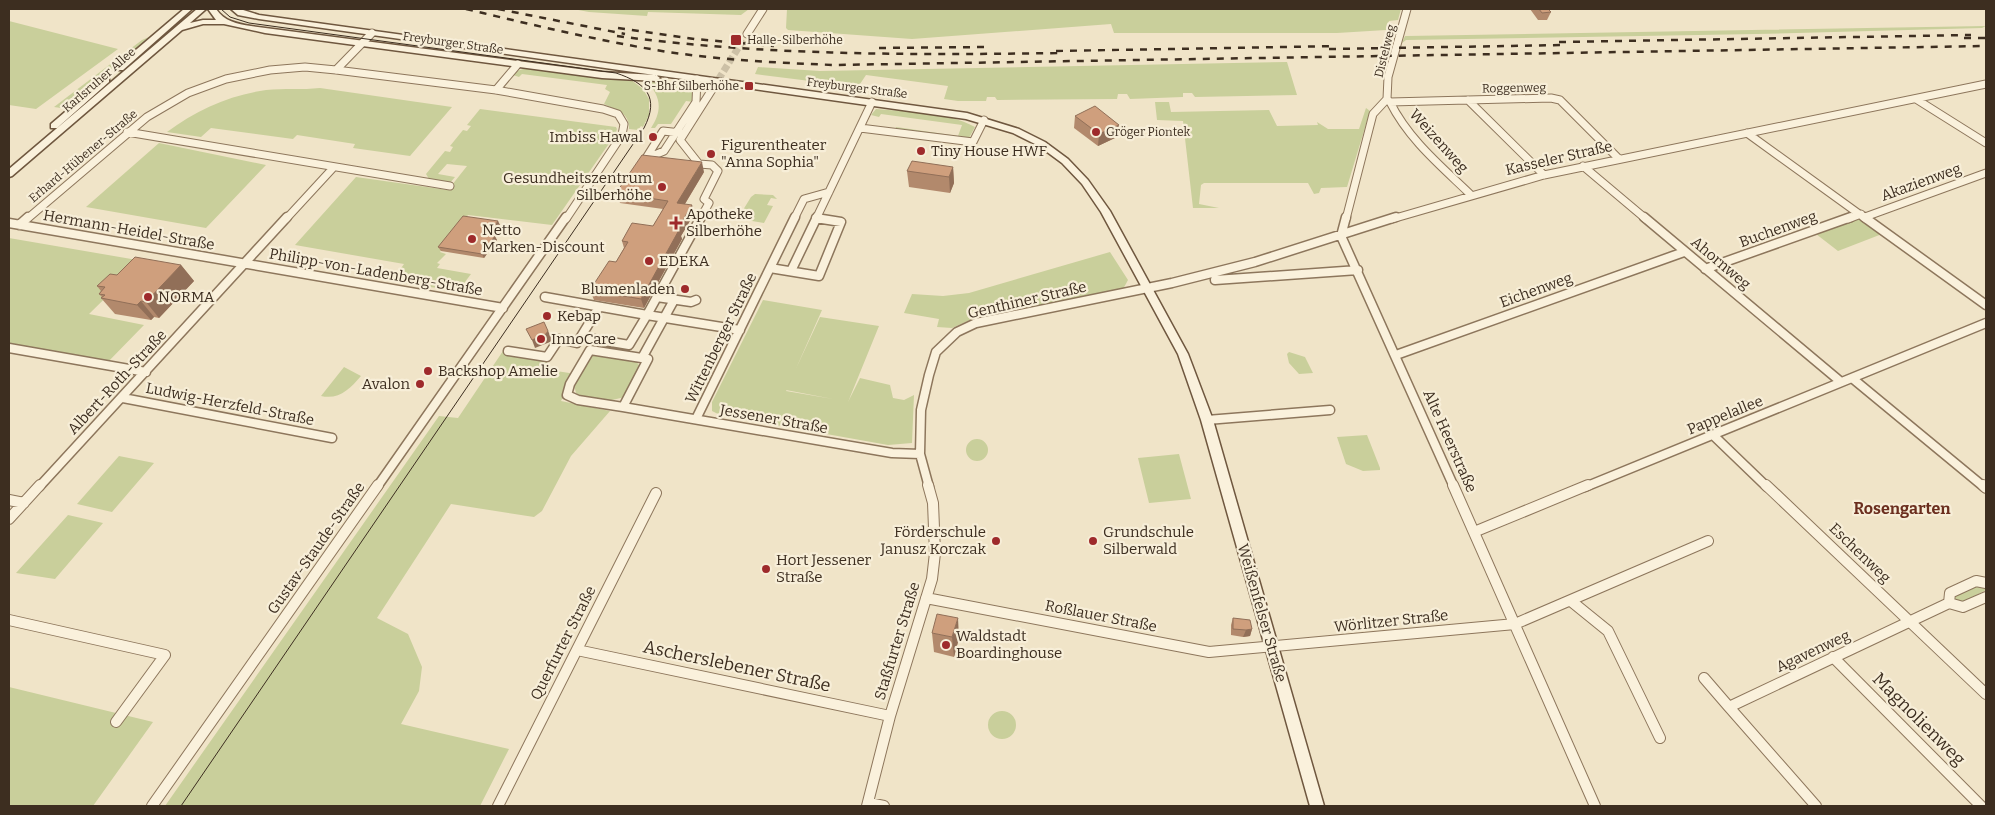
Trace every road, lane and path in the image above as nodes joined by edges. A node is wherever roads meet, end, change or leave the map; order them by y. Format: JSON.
{"nodes":[{"id":1,"x":188,"y":9,"type":"edge"},
{"id":2,"x":202,"y":9,"type":"edge"},
{"id":3,"x":212,"y":9,"type":"edge"},
{"id":4,"x":235,"y":9,"type":"edge"},
{"id":5,"x":763,"y":9,"type":"edge"},
{"id":6,"x":1407,"y":9,"type":"edge"},
{"id":7,"x":226,"y":22,"type":"junction"},
{"id":8,"x":372,"y":33,"type":"junction"},
{"id":9,"x":747,"y":34,"type":"tunnel mouth"},
{"id":10,"x":171,"y":35,"type":"junction"},
{"id":11,"x":362,"y":43,"type":"junction"},
{"id":12,"x":518,"y":64,"type":"junction"},
{"id":13,"x":336,"y":70,"type":"junction"},
{"id":14,"x":697,"y":79,"type":"junction"},
{"id":15,"x":1986,"y":84,"type":"edge"},
{"id":16,"x":712,"y":88,"type":"tunnel mouth"},
{"id":17,"x":496,"y":90,"type":"junction"},
{"id":18,"x":1916,"y":99,"type":"junction"},
{"id":19,"x":1389,"y":100,"type":"junction"},
{"id":20,"x":1468,"y":100,"type":"junction"},
{"id":21,"x":872,"y":102,"type":"junction"},
{"id":22,"x":984,"y":120,"type":"junction"},
{"id":23,"x":681,"y":125,"type":"joint"},
{"id":24,"x":860,"y":128,"type":"junction"},
{"id":25,"x":127,"y":132,"type":"junction"},
{"id":26,"x":679,"y":133,"type":"junction"},
{"id":27,"x":1746,"y":133,"type":"junction"},
{"id":28,"x":1986,"y":143,"type":"edge"},
{"id":29,"x":1619,"y":159,"type":"junction"},
{"id":30,"x":1583,"y":166,"type":"junction"},
{"id":31,"x":333,"y":168,"type":"junction"},
{"id":32,"x":11,"y":173,"type":"edge"},
{"id":33,"x":1986,"y":173,"type":"edge"},
{"id":34,"x":1544,"y":175,"type":"junction"},
{"id":35,"x":450,"y":186,"type":"dead end"},
{"id":36,"x":829,"y":192,"type":"junction"},
{"id":37,"x":1471,"y":195,"type":"junction"},
{"id":38,"x":1863,"y":215,"type":"junction"},
{"id":39,"x":816,"y":218,"type":"junction"},
{"id":40,"x":9,"y":223,"type":"edge"},
{"id":41,"x":19,"y":225,"type":"junction"},
{"id":42,"x":1341,"y":236,"type":"junction"},
{"id":43,"x":1684,"y":252,"type":"junction"},
{"id":44,"x":244,"y":263,"type":"junction"},
{"id":45,"x":770,"y":268,"type":"junction"},
{"id":46,"x":1358,"y":270,"type":"junction"},
{"id":47,"x":1705,"y":270,"type":"junction"},
{"id":48,"x":791,"y":271,"type":"junction"},
{"id":49,"x":1215,"y":280,"type":"dead end"},
{"id":50,"x":1146,"y":288,"type":"junction"},
{"id":51,"x":545,"y":297,"type":"dead end"},
{"id":52,"x":655,"y":300,"type":"junction"},
{"id":53,"x":696,"y":300,"type":"dead end"},
{"id":54,"x":673,"y":305,"type":"junction"},
{"id":55,"x":1986,"y":305,"type":"edge"},
{"id":56,"x":599,"y":306,"type":"junction"},
{"id":57,"x":503,"y":308,"type":"junction"},
{"id":58,"x":647,"y":315,"type":"junction"},
{"id":59,"x":665,"y":318,"type":"junction"},
{"id":60,"x":1986,"y":323,"type":"edge"},
{"id":61,"x":740,"y":330,"type":"junction"},
{"id":62,"x":581,"y":337,"type":"junction"},
{"id":63,"x":9,"y":348,"type":"edge"},
{"id":64,"x":508,"y":351,"type":"dead end"},
{"id":65,"x":1396,"y":354,"type":"junction"},
{"id":66,"x":642,"y":358,"type":"junction"},
{"id":67,"x":146,"y":372,"type":"junction"},
{"id":68,"x":1852,"y":378,"type":"junction"},
{"id":69,"x":1841,"y":382,"type":"junction"},
{"id":70,"x":123,"y":398,"type":"junction"},
{"id":71,"x":623,"y":407,"type":"junction"},
{"id":72,"x":1330,"y":410,"type":"dead end"},
{"id":73,"x":696,"y":419,"type":"junction"},
{"id":74,"x":1207,"y":420,"type":"junction"},
{"id":75,"x":1713,"y":434,"type":"junction"},
{"id":76,"x":332,"y":438,"type":"dead end"},
{"id":77,"x":920,"y":454,"type":"junction"},
{"id":78,"x":1986,"y":488,"type":"edge"},
{"id":79,"x":656,"y":493,"type":"dead end"},
{"id":80,"x":9,"y":500,"type":"edge"},
{"id":81,"x":24,"y":503,"type":"junction"},
{"id":82,"x":9,"y":519,"type":"edge"},
{"id":83,"x":1474,"y":532,"type":"junction"},
{"id":84,"x":1708,"y":542,"type":"dead end"},
{"id":85,"x":1986,"y":583,"type":"edge"},
{"id":86,"x":1986,"y":597,"type":"edge"},
{"id":87,"x":926,"y":598,"type":"junction"},
{"id":88,"x":1571,"y":601,"type":"junction"},
{"id":89,"x":1950,"y":603,"type":"junction"},
{"id":90,"x":9,"y":620,"type":"edge"},
{"id":91,"x":1910,"y":622,"type":"junction"},
{"id":92,"x":1514,"y":624,"type":"junction"},
{"id":93,"x":1271,"y":648,"type":"junction"},
{"id":94,"x":577,"y":650,"type":"junction"},
{"id":95,"x":1833,"y":657,"type":"junction"},
{"id":96,"x":1704,"y":678,"type":"dead end"},
{"id":97,"x":1986,"y":694,"type":"edge"},
{"id":98,"x":1729,"y":708,"type":"junction"},
{"id":99,"x":890,"y":716,"type":"junction"},
{"id":100,"x":116,"y":722,"type":"dead end"},
{"id":101,"x":1660,"y":738,"type":"dead end"},
{"id":102,"x":868,"y":804,"type":"edge"},
{"id":103,"x":152,"y":806,"type":"edge"},
{"id":104,"x":498,"y":806,"type":"edge"},
{"id":105,"x":884,"y":806,"type":"edge"},
{"id":106,"x":1317,"y":806,"type":"edge"},
{"id":107,"x":1595,"y":806,"type":"edge"},
{"id":108,"x":1816,"y":806,"type":"edge"},
{"id":109,"x":1981,"y":806,"type":"edge"}],
"edges":[{"from":1,"to":32,"type":"street","name":"Karlsruher Allee"},
{"from":2,"to":10,"type":"street","name":"Karlsruher Allee"},
{"from":3,"to":7,"type":"street","name":"Freyburger Straße"},
{"from":4,"to":8,"type":"street","name":"Freyburger Straße"},
{"from":5,"to":9,"type":"street"},
{"from":6,"to":19,"type":"street","name":"Distelweg"},
{"from":7,"to":10,"type":"street"},
{"from":7,"to":11,"type":"street","name":"Freyburger Straße"},
{"from":8,"to":11,"type":"street"},
{"from":8,"to":14,"type":"street","name":"Freyburger Straße"},
{"from":10,"to":32,"type":"street","name":"Karlsruher Allee"},
{"from":11,"to":12,"type":"street","name":"Freyburger Straße"},
{"from":11,"to":13,"type":"street"},
{"from":12,"to":14,"type":"street","name":"Freyburger Straße"},
{"from":12,"to":17,"type":"street"},
{"from":13,"to":17,"type":"street","name":"Erhard-Hübener-Straße"},
{"from":13,"to":25,"type":"street","name":"Erhard-Hübener-Straße"},
{"from":14,"to":21,"type":"street","name":"Freyburger Straße"},
{"from":14,"to":23,"type":"street"},
{"from":15,"to":18,"type":"street","name":"Kasseler Straße"},
{"from":16,"to":26,"type":"street"},
{"from":17,"to":57,"type":"street","name":"Gustav-Staude-Straße"},
{"from":18,"to":27,"type":"street","name":"Kasseler Straße"},
{"from":18,"to":28,"type":"street"},
{"from":19,"to":20,"type":"street","name":"Roggenweg"},
{"from":19,"to":37,"type":"street","name":"Weizenweg"},
{"from":19,"to":42,"type":"street"},
{"from":20,"to":29,"type":"street","name":"Roggenweg"},
{"from":20,"to":34,"type":"street"},
{"from":21,"to":22,"type":"street","name":"Freyburger Straße"},
{"from":21,"to":24,"type":"street"},
{"from":22,"to":24,"type":"street"},
{"from":22,"to":50,"type":"street","name":"Freyburger Straße"},
{"from":23,"to":26,"type":"street"},
{"from":24,"to":36,"type":"street"},
{"from":25,"to":31,"type":"street"},
{"from":25,"to":41,"type":"street","name":"Erhard-Hübener-Straße"},
{"from":26,"to":52,"type":"street"},
{"from":27,"to":29,"type":"street","name":"Kasseler Straße"},
{"from":27,"to":38,"type":"street","name":"Buchenweg"},
{"from":29,"to":30,"type":"street","name":"Kasseler Straße"},
{"from":30,"to":34,"type":"street","name":"Kasseler Straße"},
{"from":30,"to":43,"type":"street","name":"Ahornweg"},
{"from":31,"to":35,"type":"street"},
{"from":31,"to":44,"type":"street","name":"Albert-Roth-Straße"},
{"from":33,"to":38,"type":"street","name":"Akazienweg"},
{"from":34,"to":37,"type":"street","name":"Kasseler Straße"},
{"from":36,"to":39,"type":"street"},
{"from":36,"to":45,"type":"street","name":"Wittenberger Straße"},
{"from":37,"to":42,"type":"street","name":"Kasseler Straße"},
{"from":38,"to":47,"type":"street","name":"Buchenweg"},
{"from":38,"to":55,"type":"street","name":"Buchenweg"},
{"from":39,"to":48,"type":"street"},
{"from":39,"to":48,"type":"street","name":"Wittenberger Straße"},
{"from":40,"to":41,"type":"street","name":"Hermann-Heidel-Straße"},
{"from":41,"to":44,"type":"street","name":"Hermann-Heidel-Straße"},
{"from":42,"to":46,"type":"street","name":"Alte Heerstraße"},
{"from":42,"to":50,"type":"street","name":"Kasseler Straße"},
{"from":43,"to":47,"type":"street","name":"Ahornweg"},
{"from":43,"to":65,"type":"street","name":"Eichenweg"},
{"from":44,"to":57,"type":"street","name":"Philipp-von-Ladenberg-Straße"},
{"from":44,"to":67,"type":"street","name":"Albert-Roth-Straße"},
{"from":45,"to":48,"type":"street","name":"Wittenberger Straße"},
{"from":45,"to":61,"type":"street","name":"Wittenberger Straße"},
{"from":46,"to":49,"type":"street"},
{"from":46,"to":65,"type":"street","name":"Alte Heerstraße"},
{"from":47,"to":69,"type":"street","name":"Ahornweg"},
{"from":50,"to":74,"type":"street","name":"Weißenfelser Straße"},
{"from":50,"to":77,"type":"street","name":"Genthiner Straße"},
{"from":51,"to":56,"type":"street"},
{"from":52,"to":54,"type":"street"},
{"from":52,"to":58,"type":"street"},
{"from":53,"to":54,"type":"street"},
{"from":54,"to":59,"type":"street"},
{"from":56,"to":58,"type":"street"},
{"from":56,"to":62,"type":"street"},
{"from":57,"to":103,"type":"street","name":"Gustav-Staude-Straße"},
{"from":58,"to":59,"type":"street"},
{"from":58,"to":62,"type":"street"},
{"from":59,"to":61,"type":"street"},
{"from":59,"to":66,"type":"street"},
{"from":60,"to":68,"type":"street","name":"Pappelallee"},
{"from":61,"to":73,"type":"street","name":"Wittenberger Straße"},
{"from":62,"to":64,"type":"street"},
{"from":63,"to":67,"type":"street"},
{"from":65,"to":83,"type":"street","name":"Alte Heerstraße"},
{"from":66,"to":71,"type":"street"},
{"from":66,"to":71,"type":"street","name":"Jessener Straße"},
{"from":67,"to":70,"type":"street","name":"Albert-Roth-Straße"},
{"from":68,"to":69,"type":"street","name":"Pappelallee"},
{"from":68,"to":78,"type":"street"},
{"from":69,"to":75,"type":"street","name":"Pappelallee"},
{"from":70,"to":76,"type":"street","name":"Ludwig-Herzfeld-Straße"},
{"from":70,"to":81,"type":"street","name":"Albert-Roth-Straße"},
{"from":71,"to":73,"type":"street","name":"Jessener Straße"},
{"from":72,"to":74,"type":"street"},
{"from":73,"to":77,"type":"street","name":"Jessener Straße"},
{"from":74,"to":93,"type":"street","name":"Weißenfelser Straße"},
{"from":75,"to":83,"type":"street","name":"Pappelallee"},
{"from":75,"to":91,"type":"street","name":"Eschenweg"},
{"from":77,"to":87,"type":"street","name":"Staßfurter Straße"},
{"from":79,"to":94,"type":"street","name":"Querfurter Straße"},
{"from":80,"to":81,"type":"street"},
{"from":81,"to":82,"type":"street","name":"Albert-Roth-Straße"},
{"from":83,"to":92,"type":"street","name":"Alte Heerstraße"},
{"from":84,"to":88,"type":"street"},
{"from":85,"to":89,"type":"street"},
{"from":86,"to":89,"type":"street"},
{"from":87,"to":93,"type":"street","name":"Roßlauer Straße"},
{"from":87,"to":99,"type":"street","name":"Staßfurter Straße"},
{"from":88,"to":92,"type":"street"},
{"from":88,"to":101,"type":"street"},
{"from":89,"to":91,"type":"street"},
{"from":90,"to":100,"type":"street"},
{"from":91,"to":95,"type":"street","name":"Agavenweg"},
{"from":91,"to":97,"type":"street","name":"Eschenweg"},
{"from":92,"to":93,"type":"street","name":"Wörlitzer Straße"},
{"from":92,"to":107,"type":"street","name":"Alte Heerstraße"},
{"from":93,"to":106,"type":"street","name":"Weißenfelser Straße"},
{"from":94,"to":99,"type":"street","name":"Ascherslebener Straße"},
{"from":94,"to":104,"type":"street","name":"Querfurter Straße"},
{"from":95,"to":98,"type":"street","name":"Agavenweg"},
{"from":95,"to":109,"type":"street","name":"Magnolienweg"},
{"from":96,"to":98,"type":"street"},
{"from":98,"to":108,"type":"street"},
{"from":99,"to":102,"type":"street","name":"Staßfurter Straße"},
{"from":102,"to":105,"type":"street"}]}
